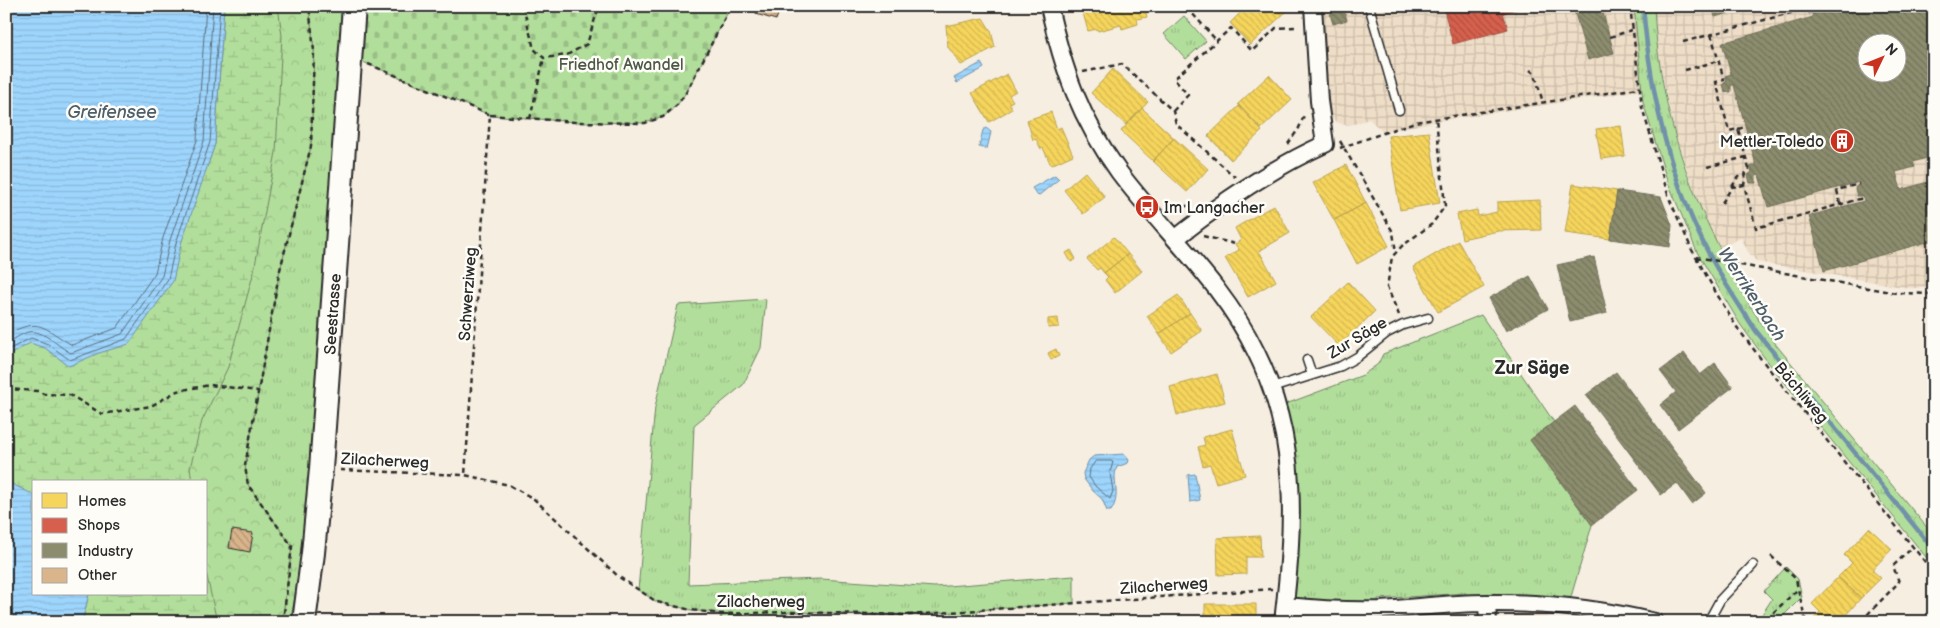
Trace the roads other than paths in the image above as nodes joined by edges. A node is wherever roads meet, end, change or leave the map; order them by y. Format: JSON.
{"nodes":[{"id":1,"x":354,"y":6,"type":"edge"},
{"id":2,"x":1049,"y":6,"type":"edge"},
{"id":3,"x":1313,"y":6,"type":"edge"},
{"id":4,"x":1369,"y":6,"type":"edge"},
{"id":5,"x":1399,"y":110,"type":"dead end"},
{"id":6,"x":1175,"y":239,"type":"junction"},
{"id":7,"x":1428,"y":318,"type":"dead end"},
{"id":8,"x":1307,"y":360,"type":"dead end"},
{"id":9,"x":1312,"y":375,"type":"junction"},
{"id":10,"x":1272,"y":388,"type":"junction"},
{"id":11,"x":1753,"y":565,"type":"dead end"},
{"id":12,"x":1487,"y":603,"type":"junction"},
{"id":13,"x":1285,"y":606,"type":"edge"},
{"id":14,"x":304,"y":622,"type":"edge"},
{"id":15,"x":1488,"y":622,"type":"edge"},
{"id":16,"x":1655,"y":622,"type":"edge"},
{"id":17,"x":1708,"y":622,"type":"edge"}],
"edges":[{"from":1,"to":14,"type":"street","name":"Seestrasse"},
{"from":2,"to":6,"type":"street"},
{"from":3,"to":6,"type":"street"},
{"from":4,"to":5,"type":"lane"},
{"from":6,"to":10,"type":"street"},
{"from":7,"to":9,"type":"lane","name":"Zur Säge"},
{"from":8,"to":9,"type":"lane"},
{"from":9,"to":10,"type":"lane","name":"Zur Säge"},
{"from":10,"to":13,"type":"street"},
{"from":11,"to":17,"type":"lane"},
{"from":12,"to":13,"type":"street"},
{"from":12,"to":15,"type":"street"},
{"from":12,"to":16,"type":"street"}]}
